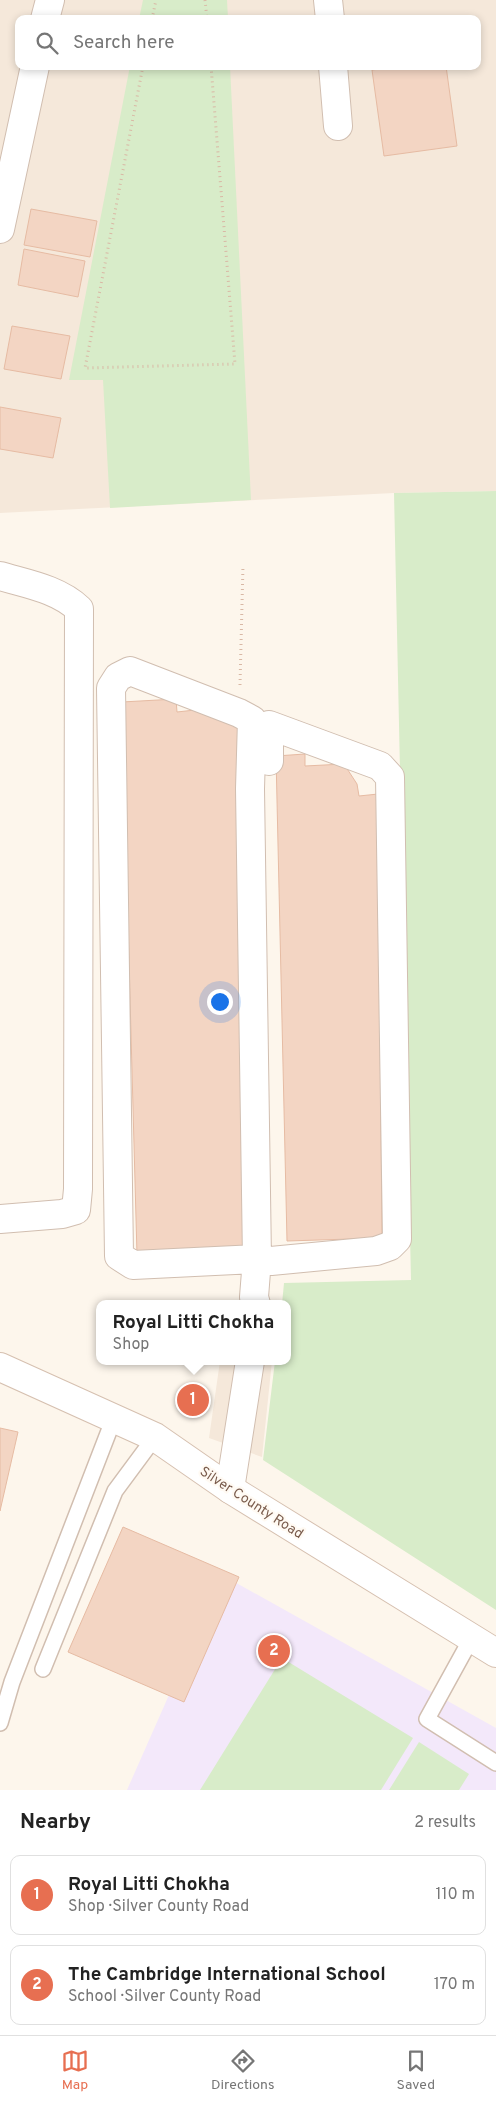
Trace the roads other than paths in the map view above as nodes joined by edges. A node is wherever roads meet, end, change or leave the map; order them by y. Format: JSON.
{"nodes":[{"id":1,"x":50,"y":0,"type":"edge"},
{"id":2,"x":328,"y":0,"type":"edge"},
{"id":3,"x":47,"y":15,"type":"edge"},
{"id":4,"x":330,"y":15,"type":"edge"},
{"id":5,"x":34,"y":70,"type":"edge"},
{"id":6,"x":333,"y":70,"type":"edge"},
{"id":7,"x":338,"y":126,"type":"dead end"},
{"id":8,"x":0,"y":229,"type":"edge"},
{"id":9,"x":0,"y":576,"type":"edge"},
{"id":10,"x":0,"y":1219,"type":"edge"},
{"id":11,"x":264,"y":1260,"type":"junction"},
{"id":12,"x":255,"y":1300,"type":"edge"},
{"id":13,"x":265,"y":1300,"type":"edge"},
{"id":14,"x":249,"y":1365,"type":"edge"},
{"id":15,"x":0,"y":1367,"type":"edge"},
{"id":16,"x":114,"y":1418,"type":"junction"},
{"id":17,"x":155,"y":1436,"type":"junction"},
{"id":18,"x":230,"y":1489,"type":"junction"},
{"id":19,"x":471,"y":1639,"type":"junction"},
{"id":20,"x":496,"y":1653,"type":"edge"},
{"id":21,"x":43,"y":1668,"type":"dead end"},
{"id":22,"x":0,"y":1723,"type":"edge"},
{"id":23,"x":496,"y":1763,"type":"edge"}],
"edges":[{"from":1,"to":3,"type":"street"},
{"from":2,"to":4,"type":"street"},
{"from":5,"to":8,"type":"street"},
{"from":6,"to":7,"type":"street"},
{"from":9,"to":10,"type":"street"},
{"from":11,"to":11,"type":"street"},
{"from":11,"to":11,"type":"street"},
{"from":11,"to":12,"type":"street"},
{"from":11,"to":13,"type":"street"},
{"from":14,"to":18,"type":"street"},
{"from":15,"to":16,"type":"street","name":"Silver County Road"},
{"from":16,"to":17,"type":"street","name":"Silver County Road"},
{"from":16,"to":22,"type":"lane"},
{"from":17,"to":18,"type":"street","name":"Silver County Road"},
{"from":17,"to":21,"type":"lane"},
{"from":18,"to":19,"type":"street","name":"Silver County Road"},
{"from":19,"to":20,"type":"street","name":"Silver County Road"},
{"from":19,"to":23,"type":"lane"}]}
